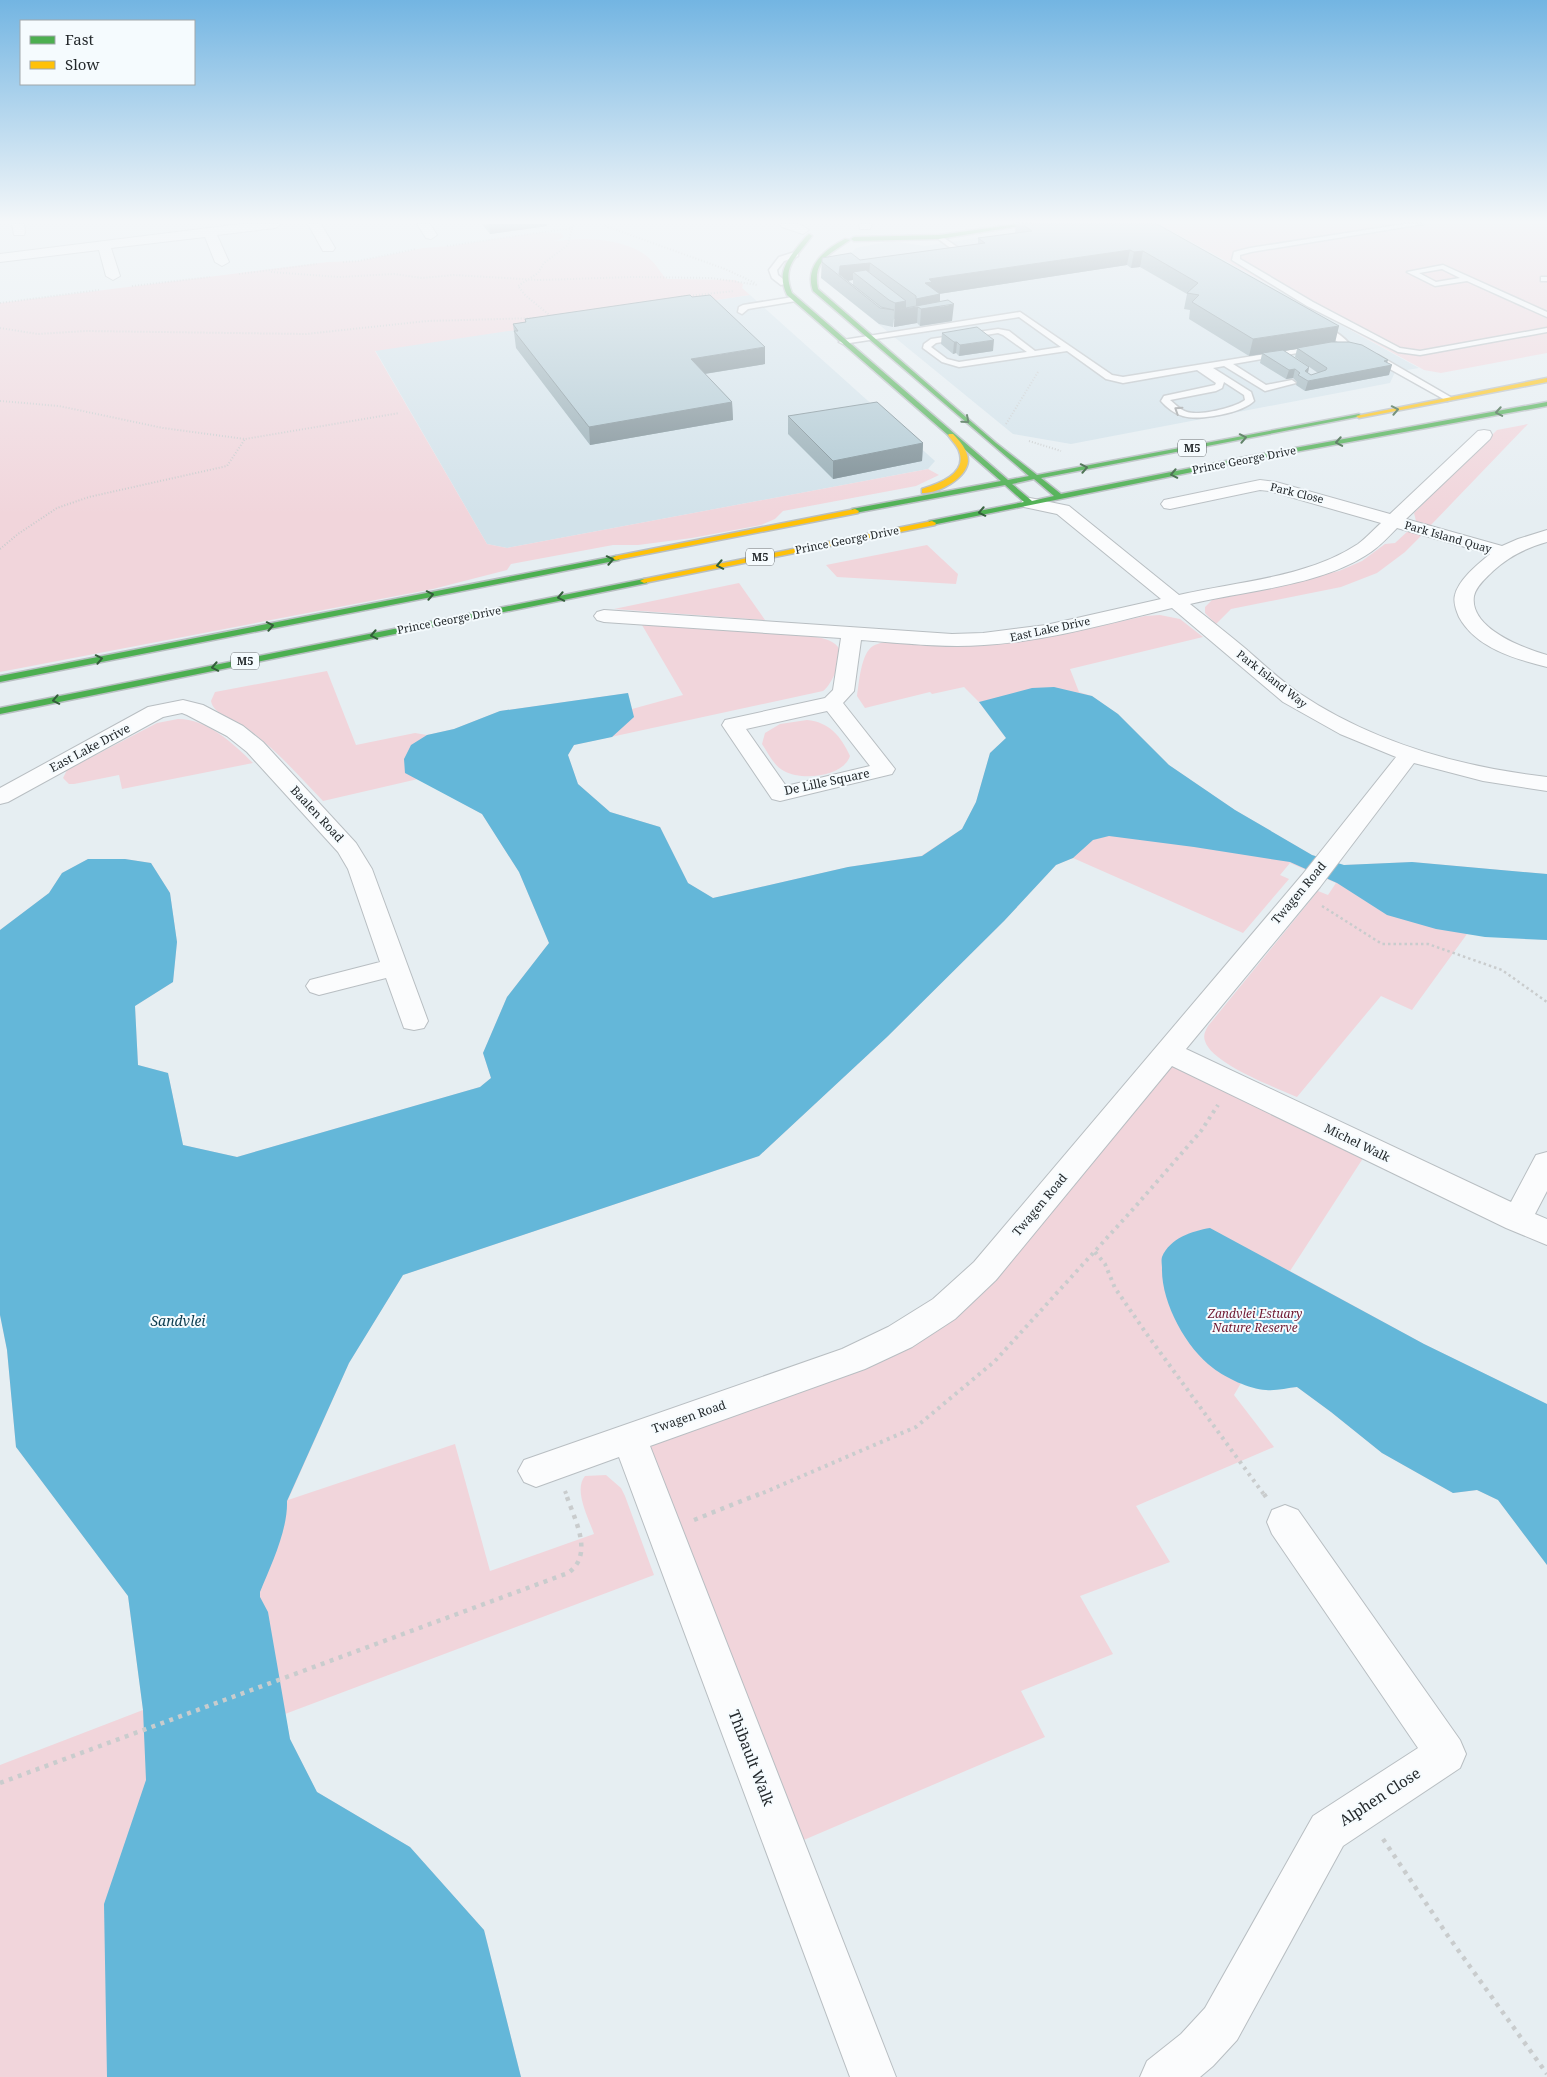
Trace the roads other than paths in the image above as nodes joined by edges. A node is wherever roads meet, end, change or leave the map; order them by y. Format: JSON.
{"nodes":[{"id":1,"x":819,"y":321,"type":"edge"},
{"id":2,"x":851,"y":321,"type":"edge"},
{"id":3,"x":977,"y":321,"type":"edge"},
{"id":4,"x":1030,"y":321,"type":"edge"},
{"id":5,"x":1342,"y":321,"type":"edge"},
{"id":6,"x":1315,"y":324,"type":"edge"},
{"id":7,"x":1547,"y":330,"type":"edge"},
{"id":8,"x":872,"y":338,"type":"junction"},
{"id":9,"x":844,"y":342,"type":"junction"},
{"id":10,"x":1347,"y":346,"type":"junction"},
{"id":11,"x":1069,"y":348,"type":"junction"},
{"id":12,"x":1357,"y":348,"type":"edge"},
{"id":13,"x":1369,"y":353,"type":"edge"},
{"id":14,"x":1033,"y":354,"type":"junction"},
{"id":15,"x":1280,"y":354,"type":"junction"},
{"id":16,"x":1226,"y":363,"type":"junction"},
{"id":17,"x":1294,"y":363,"type":"edge"},
{"id":18,"x":1203,"y":367,"type":"junction"},
{"id":19,"x":1138,"y":379,"type":"junction"},
{"id":20,"x":1547,"y":380,"type":"edge"},
{"id":21,"x":1292,"y":383,"type":"edge"},
{"id":22,"x":1151,"y":388,"type":"dead end"},
{"id":23,"x":1450,"y":399,"type":"junction"},
{"id":24,"x":1547,"y":404,"type":"edge"},
{"id":25,"x":951,"y":435,"type":"junction"},
{"id":26,"x":1484,"y":435,"type":"dead end"},
{"id":27,"x":1036,"y":478,"type":"junction"},
{"id":28,"x":1006,"y":483,"type":"junction"},
{"id":29,"x":1030,"y":503,"type":"junction"},
{"id":30,"x":1061,"y":503,"type":"junction"},
{"id":31,"x":1170,"y":504,"type":"dead end"},
{"id":32,"x":1394,"y":521,"type":"junction"},
{"id":33,"x":768,"y":528,"type":"junction"},
{"id":34,"x":1547,"y":536,"type":"edge"},
{"id":35,"x":1502,"y":552,"type":"junction"},
{"id":36,"x":483,"y":598,"type":"junction"},
{"id":37,"x":1175,"y":602,"type":"junction"},
{"id":38,"x":604,"y":616,"type":"dead end"},
{"id":39,"x":852,"y":633,"type":"junction"},
{"id":40,"x":1547,"y":661,"type":"edge"},
{"id":41,"x":0,"y":679,"type":"edge"},
{"id":42,"x":832,"y":703,"type":"junction"},
{"id":43,"x":183,"y":706,"type":"joint"},
{"id":44,"x":0,"y":711,"type":"edge"},
{"id":45,"x":1408,"y":754,"type":"junction"},
{"id":46,"x":1547,"y":784,"type":"edge"},
{"id":47,"x":0,"y":797,"type":"edge"},
{"id":48,"x":394,"y":967,"type":"junction"},
{"id":49,"x":319,"y":986,"type":"dead end"},
{"id":50,"x":414,"y":1021,"type":"dead end"},
{"id":51,"x":1167,"y":1052,"type":"junction"},
{"id":52,"x":1547,"y":1163,"type":"edge"},
{"id":53,"x":1517,"y":1219,"type":"junction"},
{"id":54,"x":1547,"y":1234,"type":"edge"},
{"id":55,"x":629,"y":1438,"type":"junction"},
{"id":56,"x":546,"y":1468,"type":"road end"},
{"id":57,"x":1285,"y":1522,"type":"road end"},
{"id":58,"x":873,"y":2077,"type":"edge"},
{"id":59,"x":1163,"y":2077,"type":"edge"}],
"edges":[{"from":1,"to":9,"type":"main road"},
{"from":2,"to":8,"type":"main road"},
{"from":3,"to":8,"type":"lane"},
{"from":4,"to":11,"type":"lane"},
{"from":5,"to":7,"type":"lane"},
{"from":6,"to":10,"type":"lane"},
{"from":8,"to":9,"type":"lane"},
{"from":8,"to":27,"type":"main road","one_way":true},
{"from":9,"to":25,"type":"main road"},
{"from":10,"to":12,"type":"lane"},
{"from":10,"to":15,"type":"lane"},
{"from":11,"to":14,"type":"lane"},
{"from":11,"to":19,"type":"lane"},
{"from":13,"to":23,"type":"lane"},
{"from":14,"to":14,"type":"lane"},
{"from":15,"to":16,"type":"lane"},
{"from":15,"to":17,"type":"lane"},
{"from":16,"to":18,"type":"lane"},
{"from":16,"to":21,"type":"lane"},
{"from":18,"to":18,"type":"lane","one_way":true},
{"from":18,"to":19,"type":"lane"},
{"from":19,"to":22,"type":"lane"},
{"from":20,"to":23,"type":"main road","name":"Prince George Drive","number":"M5"},
{"from":27,"to":23,"type":"main road","name":"Prince George Drive","number":"M5","one_way":true},
{"from":24,"to":30,"type":"main road","name":"Prince George Drive","number":"M5","one_way":true},
{"from":25,"to":28,"type":"main road"},
{"from":25,"to":33,"type":"main road"},
{"from":26,"to":32,"type":"street","name":"East Lake Drive"},
{"from":27,"to":28,"type":"main road","name":"Prince George Drive","number":"M5"},
{"from":27,"to":30,"type":"main road"},
{"from":28,"to":29,"type":"main road"},
{"from":28,"to":33,"type":"main road","name":"Prince George Drive","number":"M5"},
{"from":29,"to":30,"type":"street","name":"Park Island Way"},
{"from":29,"to":36,"type":"main road","name":"Prince George Drive","number":"M5","one_way":true},
{"from":30,"to":37,"type":"street","name":"Park Island Way"},
{"from":31,"to":32,"type":"street","name":"Park Close"},
{"from":32,"to":35,"type":"street","name":"Park Island Quay"},
{"from":32,"to":37,"type":"street","name":"East Lake Drive"},
{"from":36,"to":33,"type":"main road","name":"Prince George Drive","number":"M5","one_way":true},
{"from":34,"to":35,"type":"street","name":"Park Island Quay"},
{"from":35,"to":40,"type":"street","name":"Park Island Quay"},
{"from":41,"to":36,"type":"main road","name":"Prince George Drive","number":"M5","one_way":true},
{"from":36,"to":44,"type":"main road","name":"Prince George Drive","number":"M5","one_way":true},
{"from":37,"to":39,"type":"street","name":"East Lake Drive"},
{"from":37,"to":45,"type":"street","name":"Park Island Way"},
{"from":38,"to":39,"type":"street","name":"East Lake Drive"},
{"from":39,"to":42,"type":"street"},
{"from":42,"to":42,"type":"street","name":"De Lille Square"},
{"from":43,"to":47,"type":"street","name":"East Lake Drive"},
{"from":43,"to":48,"type":"street","name":"Baalen Road"},
{"from":45,"to":46,"type":"street","name":"Park Island Way"},
{"from":45,"to":51,"type":"street","name":"Twagen Road"},
{"from":48,"to":49,"type":"street"},
{"from":48,"to":50,"type":"street","name":"Baalen Road"},
{"from":51,"to":53,"type":"street","name":"Michel Walk"},
{"from":51,"to":55,"type":"street","name":"Twagen Road"},
{"from":52,"to":53,"type":"street"},
{"from":53,"to":54,"type":"street","name":"Michel Walk"},
{"from":55,"to":56,"type":"street","name":"Twagen Road"},
{"from":55,"to":58,"type":"street","name":"Thibault Walk"},
{"from":57,"to":59,"type":"street","name":"Alphen Close"}]}
